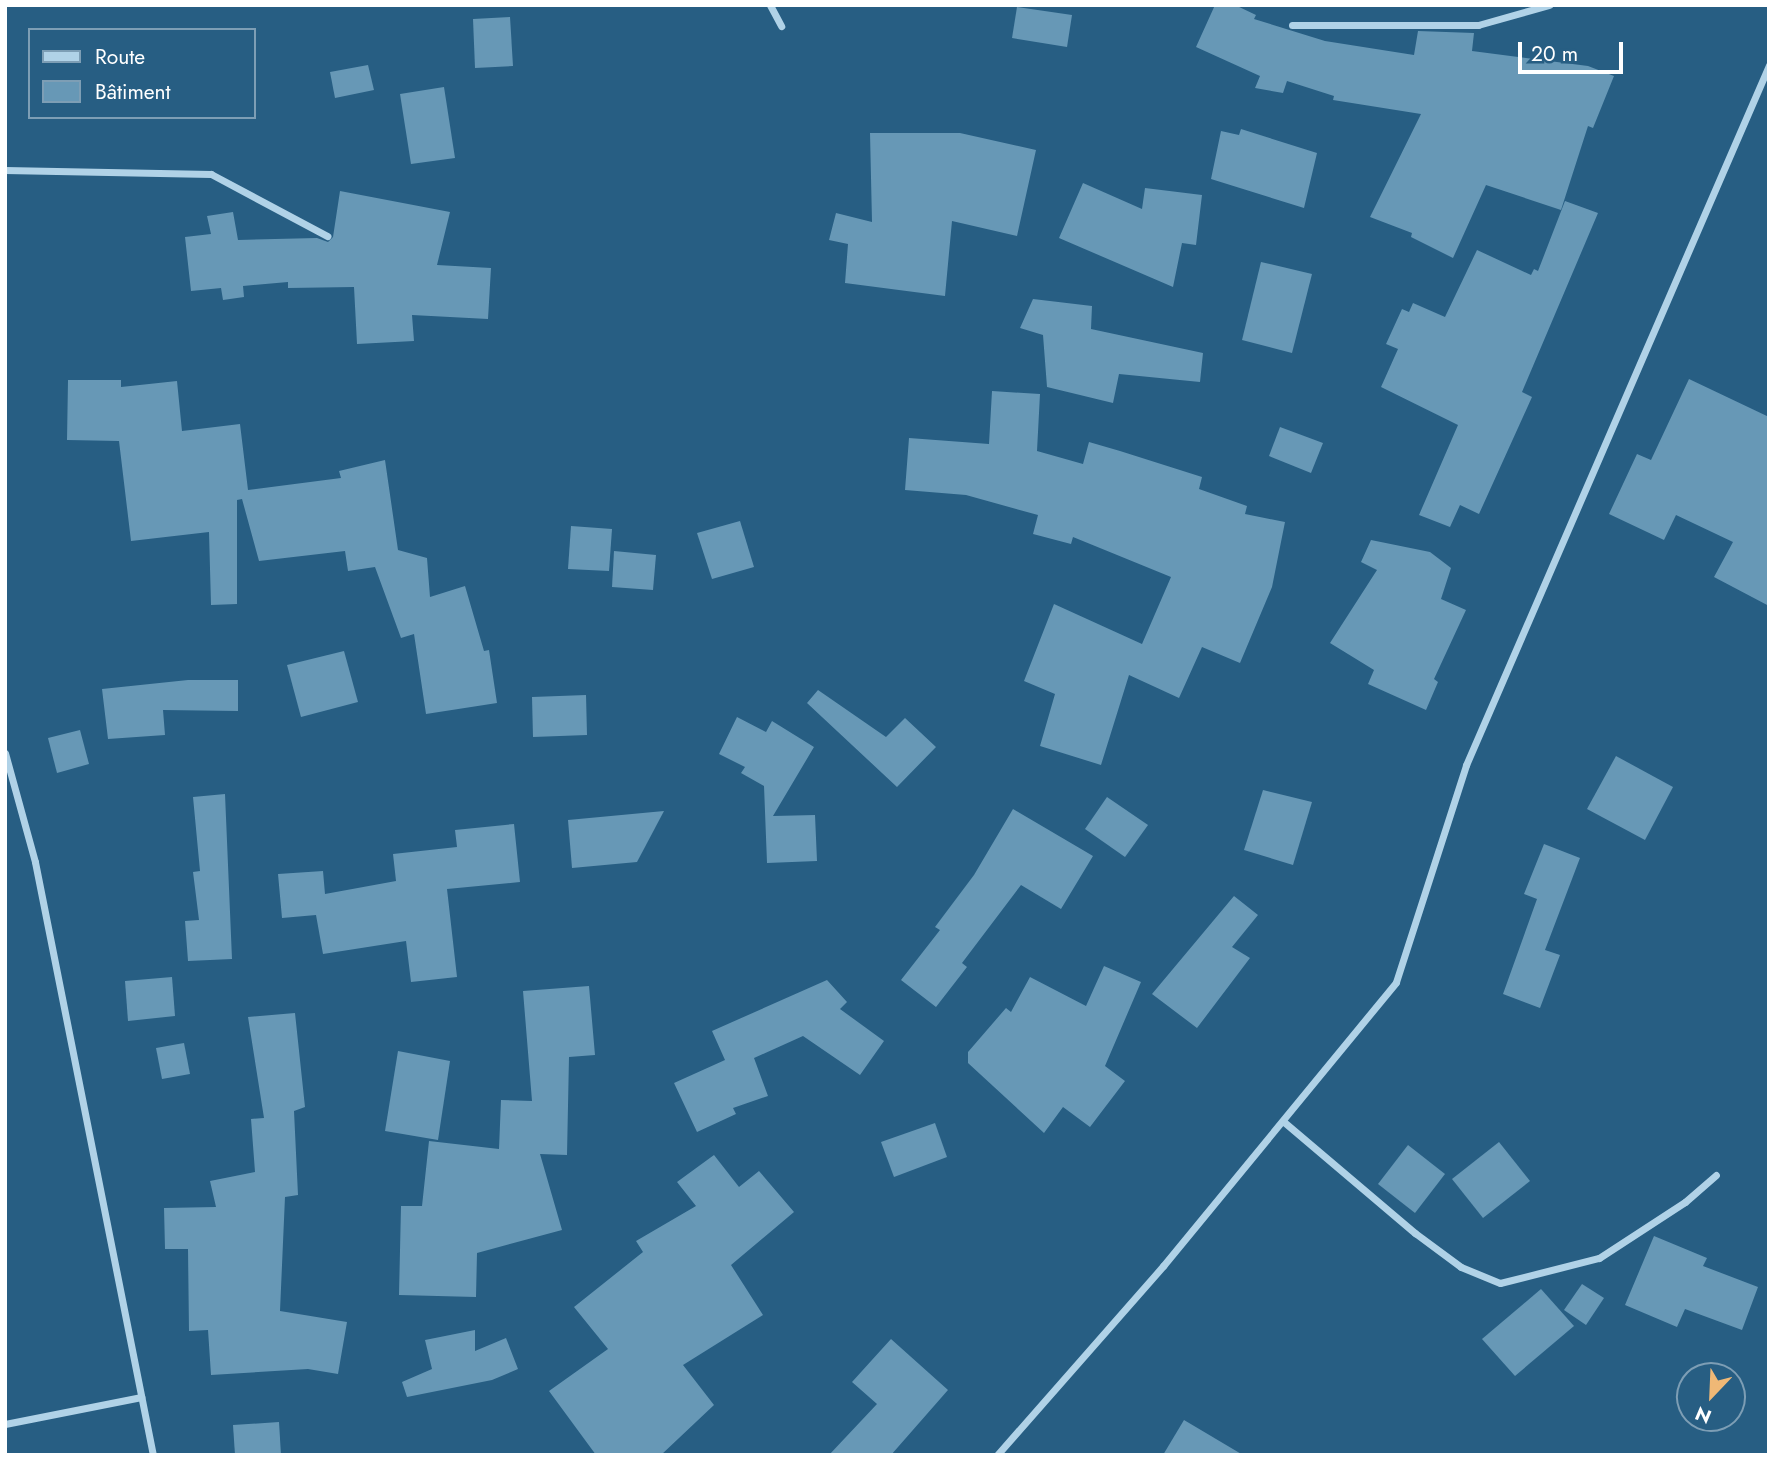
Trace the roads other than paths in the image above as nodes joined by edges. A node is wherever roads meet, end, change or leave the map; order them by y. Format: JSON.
{"nodes":[{"id":1,"x":770,"y":5,"type":"edge"},
{"id":2,"x":1549,"y":5,"type":"edge"},
{"id":3,"x":1292,"y":25,"type":"dead end"},
{"id":4,"x":781,"y":26,"type":"dead end"},
{"id":5,"x":1769,"y":65,"type":"edge"},
{"id":6,"x":5,"y":170,"type":"edge"},
{"id":7,"x":327,"y":236,"type":"dead end"},
{"id":8,"x":5,"y":753,"type":"edge"},
{"id":9,"x":1284,"y":1122,"type":"junction"},
{"id":10,"x":1716,"y":1174,"type":"dead end"},
{"id":11,"x":141,"y":1397,"type":"junction"},
{"id":12,"x":5,"y":1424,"type":"edge"},
{"id":13,"x":153,"y":1455,"type":"edge"},
{"id":14,"x":997,"y":1455,"type":"edge"}],
"edges":[{"from":1,"to":4,"type":"street"},
{"from":2,"to":3,"type":"street"},
{"from":5,"to":9,"type":"street"},
{"from":6,"to":7,"type":"street"},
{"from":8,"to":11,"type":"street"},
{"from":9,"to":10,"type":"street"},
{"from":9,"to":14,"type":"street"},
{"from":11,"to":12,"type":"street"},
{"from":11,"to":13,"type":"street"}]}
